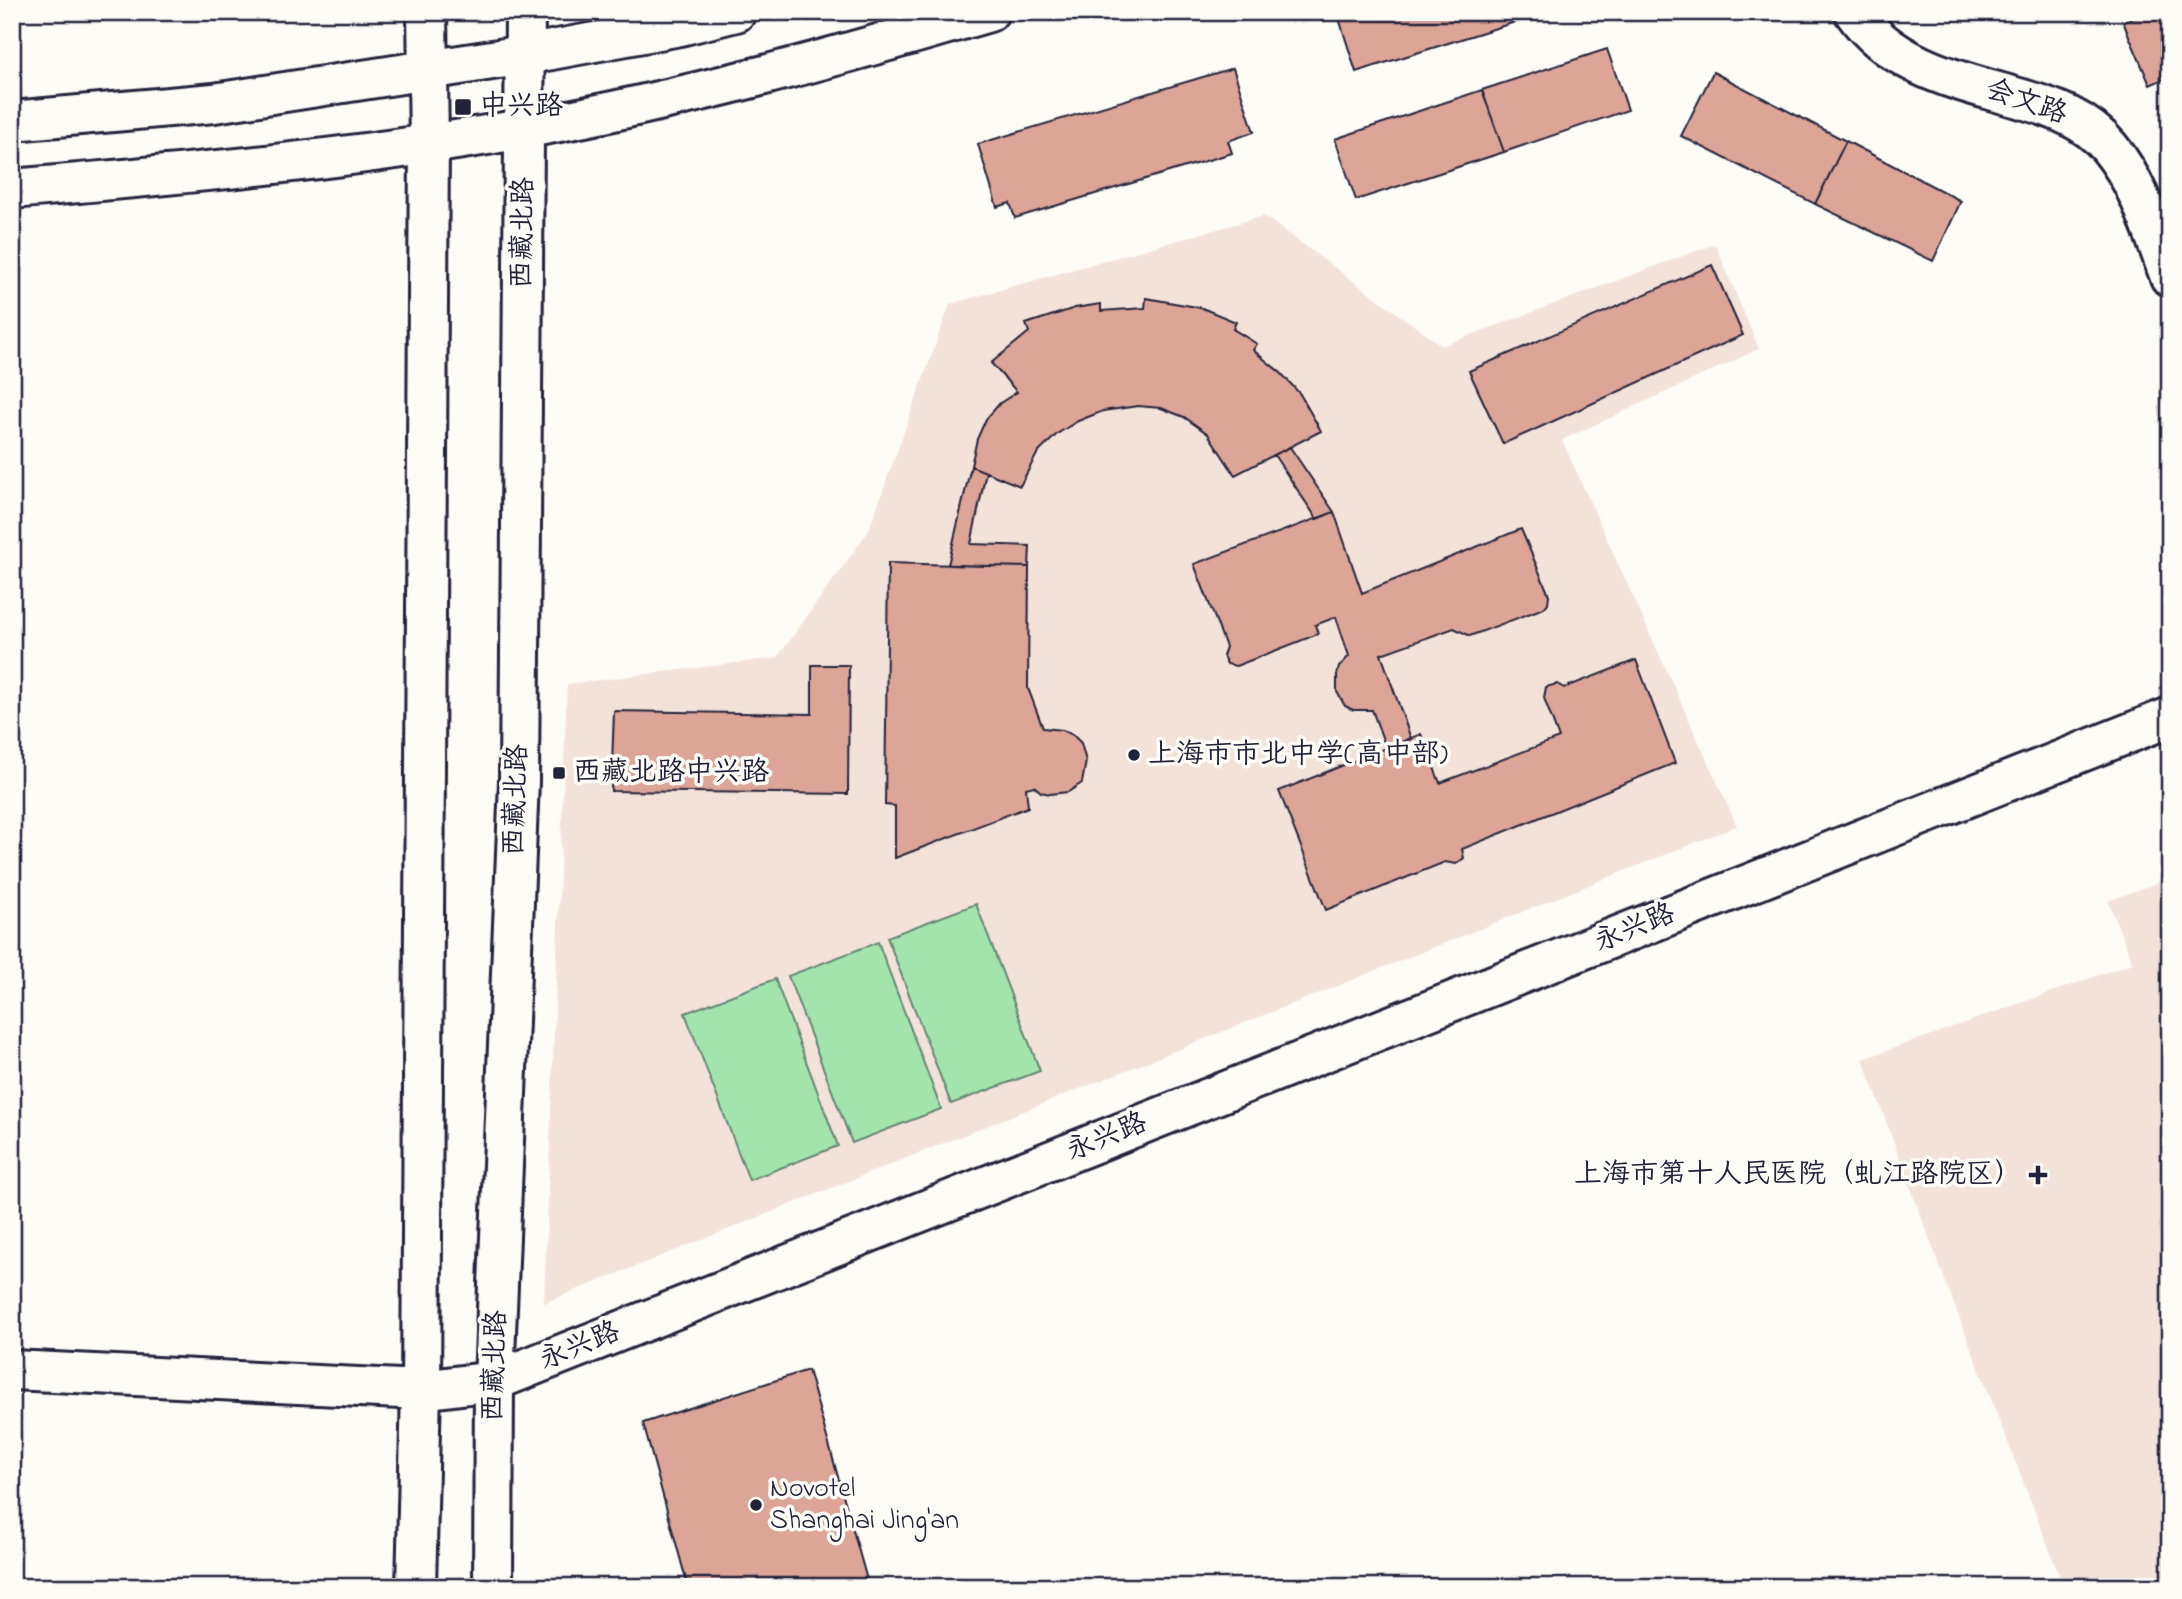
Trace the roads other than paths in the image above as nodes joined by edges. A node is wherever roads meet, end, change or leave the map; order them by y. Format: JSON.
{"nodes":[{"id":1,"x":427,"y":12,"type":"edge"},
{"id":2,"x":525,"y":12,"type":"edge"},
{"id":3,"x":736,"y":12,"type":"edge"},
{"id":4,"x":989,"y":12,"type":"edge"},
{"id":5,"x":1854,"y":12,"type":"edge"},
{"id":6,"x":525,"y":55,"type":"junction"},
{"id":7,"x":428,"y":70,"type":"junction"},
{"id":8,"x":12,"y":121,"type":"edge"},
{"id":9,"x":525,"y":129,"type":"junction"},
{"id":10,"x":429,"y":143,"type":"junction"},
{"id":11,"x":12,"y":189,"type":"edge"},
{"id":12,"x":2170,"y":278,"type":"edge"},
{"id":13,"x":2170,"y":717,"type":"edge"},
{"id":14,"x":12,"y":1370,"type":"edge"},
{"id":15,"x":494,"y":1381,"type":"junction"},
{"id":16,"x":421,"y":1390,"type":"junction"},
{"id":17,"x":416,"y":1587,"type":"edge"},
{"id":18,"x":493,"y":1587,"type":"edge"}],
"edges":[{"from":1,"to":7,"type":"main road"},
{"from":2,"to":6,"type":"main road","name":"西藏北路"},
{"from":3,"to":6,"type":"main road"},
{"from":4,"to":9,"type":"main road"},
{"from":5,"to":12,"type":"main road","name":"会文路"},
{"from":6,"to":7,"type":"main road"},
{"from":6,"to":9,"type":"main road","name":"西藏北路"},
{"from":7,"to":8,"type":"main road"},
{"from":7,"to":10,"type":"main road"},
{"from":9,"to":10,"type":"main road"},
{"from":9,"to":15,"type":"main road","name":"西藏北路"},
{"from":10,"to":11,"type":"main road"},
{"from":10,"to":16,"type":"main road"},
{"from":13,"to":15,"type":"main road","name":"永兴路"},
{"from":14,"to":16,"type":"main road","name":"永兴路"},
{"from":15,"to":16,"type":"main road","name":"永兴路"},
{"from":15,"to":18,"type":"main road","name":"西藏北路"},
{"from":16,"to":17,"type":"main road"}]}
